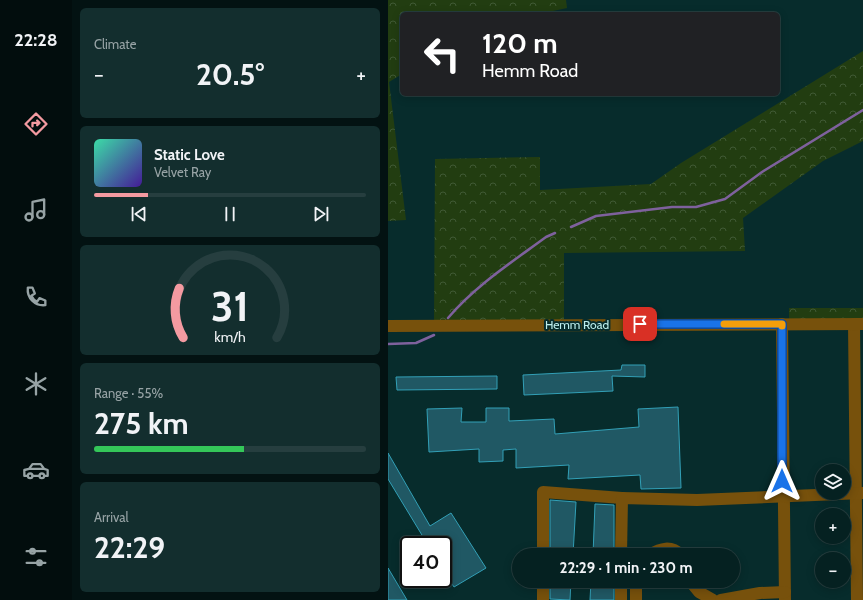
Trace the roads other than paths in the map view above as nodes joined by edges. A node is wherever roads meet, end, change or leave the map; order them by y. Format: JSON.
{"nodes":[{"id":1,"x":782,"y":324,"type":"junction"},
{"id":2,"x":859,"y":324,"type":"edge"},
{"id":3,"x":388,"y":326,"type":"edge"},
{"id":4,"x":859,"y":493,"type":"edge"},
{"id":5,"x":783,"y":497,"type":"junction"},
{"id":6,"x":622,"y":498,"type":"junction"},
{"id":7,"x":543,"y":548,"type":"edge"},
{"id":8,"x":621,"y":548,"type":"edge"},
{"id":9,"x":860,"y":566,"type":"edge"},
{"id":10,"x":543,"y":588,"type":"edge"},
{"id":11,"x":621,"y":588,"type":"edge"},
{"id":12,"x":636,"y":588,"type":"edge"},
{"id":13,"x":696,"y":588,"type":"edge"},
{"id":14,"x":785,"y":596,"type":"edge"},
{"id":15,"x":543,"y":600,"type":"edge"},
{"id":16,"x":621,"y":600,"type":"edge"},
{"id":17,"x":636,"y":600,"type":"edge"},
{"id":18,"x":713,"y":600,"type":"edge"},
{"id":19,"x":721,"y":600,"type":"edge"},
{"id":20,"x":857,"y":600,"type":"edge"}],
"edges":[{"from":1,"to":2,"type":"street","name":"Hemm Road"},
{"from":1,"to":3,"type":"street","name":"Hemm Road"},
{"from":1,"to":5,"type":"street"},
{"from":2,"to":4,"type":"street"},
{"from":4,"to":5,"type":"street"},
{"from":4,"to":9,"type":"street"},
{"from":5,"to":6,"type":"street"},
{"from":5,"to":14,"type":"street"},
{"from":6,"to":7,"type":"street"},
{"from":6,"to":8,"type":"street"},
{"from":9,"to":20,"type":"street"},
{"from":10,"to":15,"type":"street"},
{"from":11,"to":16,"type":"street"},
{"from":12,"to":17,"type":"street"},
{"from":13,"to":18,"type":"street"},
{"from":14,"to":19,"type":"street"}]}
